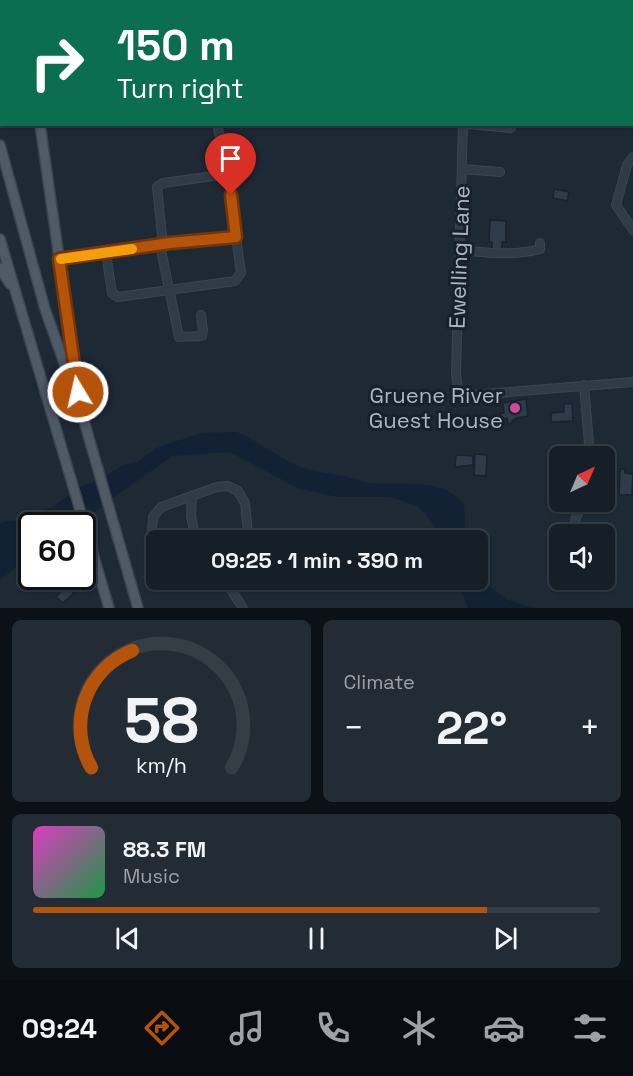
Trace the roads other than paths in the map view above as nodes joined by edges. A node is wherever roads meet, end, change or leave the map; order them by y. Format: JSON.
{"nodes":[{"id":1,"x":40,"y":126,"type":"edge"},
{"id":2,"x":217,"y":126,"type":"edge"},
{"id":3,"x":463,"y":126,"type":"edge"},
{"id":4,"x":490,"y":126,"type":"edge"},
{"id":5,"x":511,"y":128,"type":"dead end"},
{"id":6,"x":0,"y":145,"type":"edge"},
{"id":7,"x":633,"y":157,"type":"edge"},
{"id":8,"x":462,"y":170,"type":"junction"},
{"id":9,"x":500,"y":172,"type":"dead end"},
{"id":10,"x":228,"y":174,"type":"junction"},
{"id":11,"x":633,"y":230,"type":"edge"},
{"id":12,"x":236,"y":237,"type":"junction"},
{"id":13,"x":0,"y":239,"type":"edge"},
{"id":14,"x":540,"y":243,"type":"dead end"},
{"id":15,"x":161,"y":245,"type":"junction"},
{"id":16,"x":460,"y":250,"type":"junction"},
{"id":17,"x":105,"y":253,"type":"junction"},
{"id":18,"x":59,"y":259,"type":"junction"},
{"id":19,"x":0,"y":268,"type":"edge"},
{"id":20,"x":168,"y":290,"type":"junction"},
{"id":21,"x":17,"y":295,"type":"junction"},
{"id":22,"x":201,"y":315,"type":"dead end"},
{"id":23,"x":633,"y":382,"type":"edge"},
{"id":24,"x":584,"y":385,"type":"junction"},
{"id":25,"x":82,"y":414,"type":"junction"},
{"id":26,"x":589,"y":446,"type":"edge"},
{"id":27,"x":192,"y":496,"type":"junction"},
{"id":28,"x":153,"y":530,"type":"edge"},
{"id":29,"x":194,"y":530,"type":"edge"},
{"id":30,"x":248,"y":530,"type":"edge"},
{"id":31,"x":231,"y":590,"type":"edge"},
{"id":32,"x":109,"y":608,"type":"edge"},
{"id":33,"x":138,"y":608,"type":"edge"},
{"id":34,"x":243,"y":608,"type":"edge"}],
"edges":[{"from":1,"to":18,"type":"main road"},
{"from":2,"to":10,"type":"street"},
{"from":3,"to":8,"type":"street","name":"Ewelling Lane"},
{"from":4,"to":5,"type":"street"},
{"from":6,"to":25,"type":"main road"},
{"from":7,"to":11,"type":"street"},
{"from":8,"to":9,"type":"street"},
{"from":8,"to":16,"type":"street","name":"Ewelling Lane"},
{"from":10,"to":12,"type":"street"},
{"from":10,"to":15,"type":"street"},
{"from":12,"to":15,"type":"street"},
{"from":12,"to":20,"type":"street"},
{"from":13,"to":21,"type":"main road"},
{"from":14,"to":16,"type":"street"},
{"from":15,"to":17,"type":"street"},
{"from":15,"to":20,"type":"street"},
{"from":16,"to":24,"type":"street","name":"Ewelling Lane"},
{"from":17,"to":18,"type":"street"},
{"from":17,"to":20,"type":"street"},
{"from":18,"to":25,"type":"main road"},
{"from":19,"to":21,"type":"main road"},
{"from":20,"to":22,"type":"street"},
{"from":21,"to":32,"type":"main road"},
{"from":23,"to":24,"type":"street"},
{"from":24,"to":26,"type":"street"},
{"from":25,"to":33,"type":"main road"},
{"from":27,"to":28,"type":"street"},
{"from":27,"to":29,"type":"street"},
{"from":27,"to":30,"type":"street"},
{"from":31,"to":34,"type":"street"}]}
